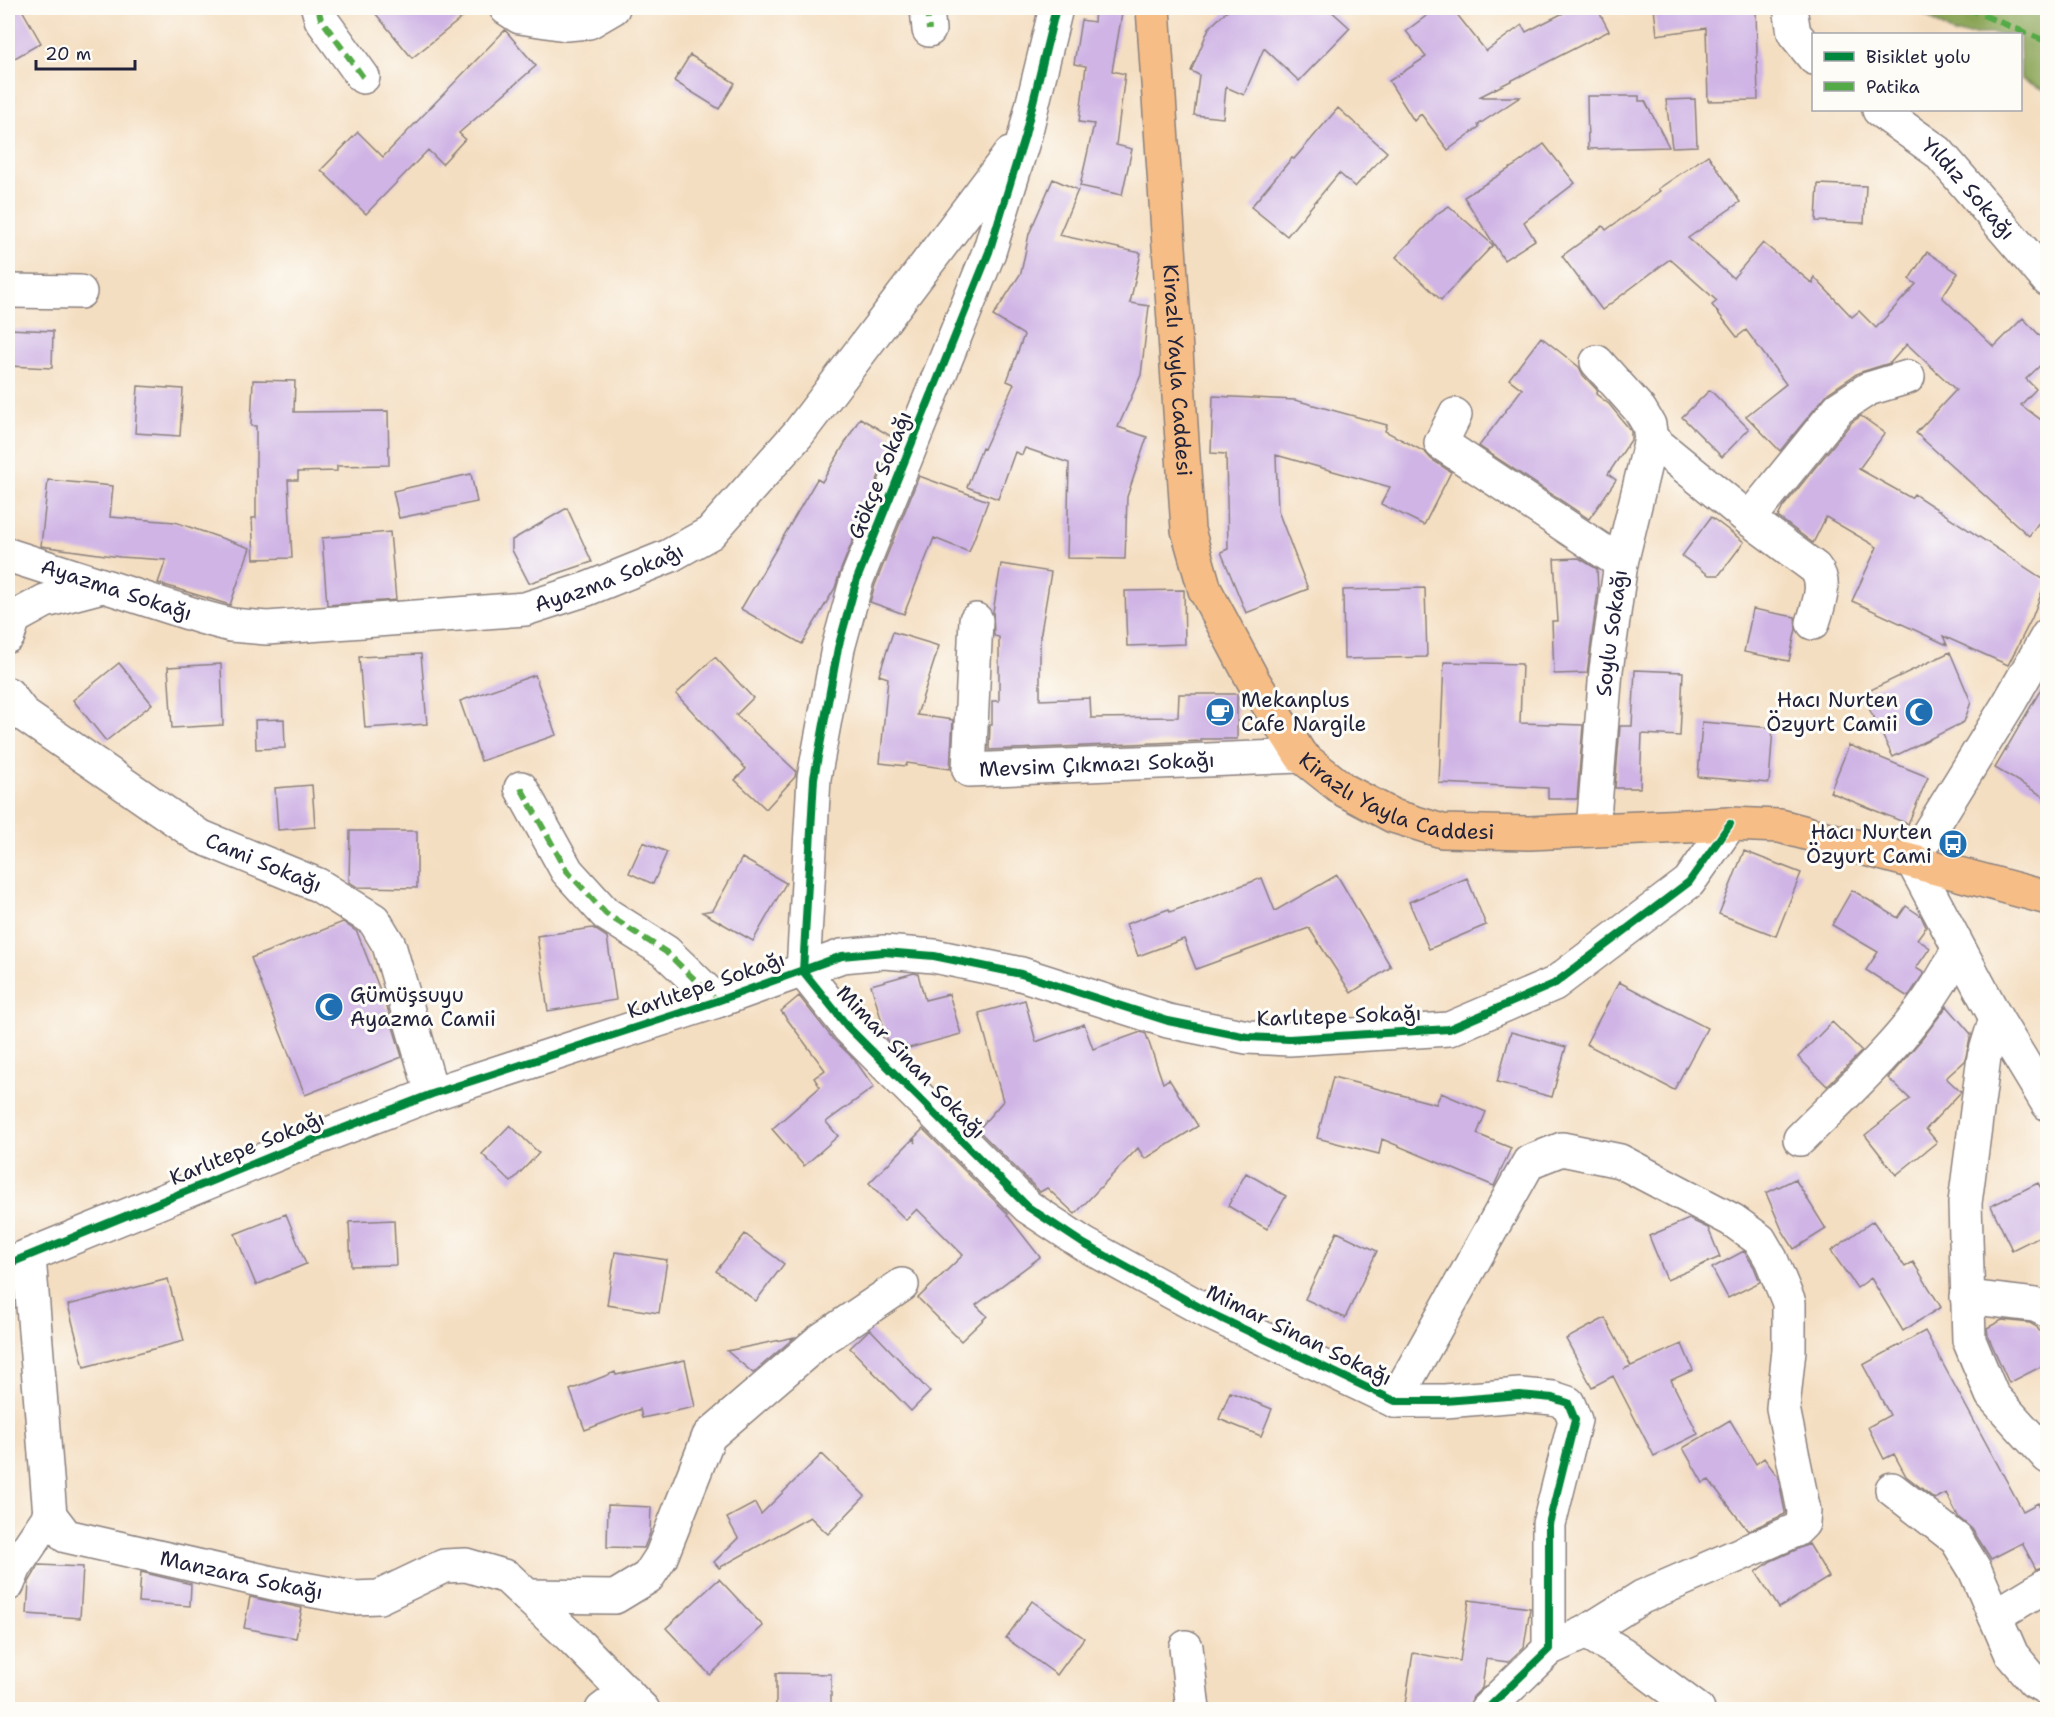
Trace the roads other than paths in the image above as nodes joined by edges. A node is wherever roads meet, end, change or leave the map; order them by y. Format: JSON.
{"nodes":[{"id":1,"x":318,"y":8,"type":"edge"},
{"id":2,"x":506,"y":8,"type":"edge"},
{"id":3,"x":613,"y":8,"type":"edge"},
{"id":4,"x":1056,"y":8,"type":"edge"},
{"id":5,"x":1153,"y":8,"type":"edge"},
{"id":6,"x":1790,"y":8,"type":"edge"},
{"id":7,"x":1812,"y":56,"type":"edge"},
{"id":8,"x":363,"y":77,"type":"dead end"},
{"id":9,"x":1880,"y":111,"type":"edge"},
{"id":10,"x":1025,"y":135,"type":"junction"},
{"id":11,"x":2048,"y":280,"type":"edge"},
{"id":12,"x":8,"y":291,"type":"edge"},
{"id":13,"x":80,"y":292,"type":"dead end"},
{"id":14,"x":1597,"y":362,"type":"dead end"},
{"id":15,"x":1908,"y":377,"type":"dead end"},
{"id":16,"x":1455,"y":415,"type":"dead end"},
{"id":17,"x":1652,"y":439,"type":"junction"},
{"id":18,"x":1749,"y":519,"type":"junction"},
{"id":19,"x":8,"y":555,"type":"edge"},
{"id":20,"x":1621,"y":563,"type":"junction"},
{"id":21,"x":102,"y":586,"type":"junction"},
{"id":22,"x":976,"y":620,"type":"dead end"},
{"id":23,"x":1813,"y":623,"type":"dead end"},
{"id":24,"x":2048,"y":635,"type":"edge"},
{"id":25,"x":8,"y":636,"type":"edge"},
{"id":26,"x":8,"y":694,"type":"edge"},
{"id":27,"x":1301,"y":756,"type":"junction"},
{"id":28,"x":521,"y":788,"type":"dead end"},
{"id":29,"x":1730,"y":824,"type":"junction"},
{"id":30,"x":1593,"y":830,"type":"junction"},
{"id":31,"x":1912,"y":860,"type":"junction"},
{"id":32,"x":2048,"y":898,"type":"edge"},
{"id":33,"x":1958,"y":949,"type":"junction"},
{"id":34,"x":803,"y":971,"type":"junction"},
{"id":35,"x":717,"y":1001,"type":"junction"},
{"id":36,"x":1996,"y":1018,"type":"junction"},
{"id":37,"x":432,"y":1094,"type":"junction"},
{"id":38,"x":2048,"y":1104,"type":"edge"},
{"id":39,"x":1800,"y":1139,"type":"dead end"},
{"id":40,"x":18,"y":1260,"type":"edge"},
{"id":41,"x":902,"y":1285,"type":"dead end"},
{"id":42,"x":1967,"y":1297,"type":"junction"},
{"id":43,"x":2048,"y":1311,"type":"edge"},
{"id":44,"x":1395,"y":1401,"type":"junction"},
{"id":45,"x":2048,"y":1457,"type":"edge"},
{"id":46,"x":1892,"y":1489,"type":"dead end"},
{"id":47,"x":50,"y":1515,"type":"junction"},
{"id":48,"x":8,"y":1584,"type":"edge"},
{"id":49,"x":2048,"y":1584,"type":"edge"},
{"id":50,"x":527,"y":1596,"type":"junction"},
{"id":51,"x":1995,"y":1616,"type":"junction"},
{"id":52,"x":1586,"y":1632,"type":"junction"},
{"id":53,"x":1186,"y":1647,"type":"dead end"},
{"id":54,"x":1549,"y":1649,"type":"junction"},
{"id":55,"x":2048,"y":1689,"type":"edge"},
{"id":56,"x":623,"y":1704,"type":"edge"},
{"id":57,"x":1193,"y":1710,"type":"edge"},
{"id":58,"x":1486,"y":1710,"type":"edge"},
{"id":59,"x":1698,"y":1710,"type":"edge"}],
"edges":[{"from":1,"to":8,"type":"street"},
{"from":2,"to":3,"type":"street"},
{"from":4,"to":10,"type":"street","name":"Gökçe Sokağı"},
{"from":5,"to":27,"type":"main road","name":"Kirazlı Yayla Caddesi"},
{"from":6,"to":7,"type":"street"},
{"from":9,"to":11,"type":"street","name":"Yıldız Sokağı"},
{"from":10,"to":21,"type":"street","name":"Ayazma Sokağı"},
{"from":10,"to":34,"type":"street","name":"Gökçe Sokağı"},
{"from":12,"to":13,"type":"street"},
{"from":14,"to":17,"type":"street"},
{"from":15,"to":18,"type":"street"},
{"from":16,"to":20,"type":"street"},
{"from":17,"to":18,"type":"street"},
{"from":17,"to":20,"type":"street","name":"Soylu Sokağı"},
{"from":18,"to":23,"type":"street"},
{"from":19,"to":21,"type":"street","name":"Ayazma Sokağı"},
{"from":20,"to":30,"type":"street","name":"Soylu Sokağı"},
{"from":21,"to":25,"type":"street"},
{"from":22,"to":27,"type":"street","name":"Mevsim Çıkmazı Sokağı"},
{"from":24,"to":31,"type":"street"},
{"from":26,"to":37,"type":"street","name":"Cami Sokağı"},
{"from":27,"to":30,"type":"main road","name":"Kirazlı Yayla Caddesi"},
{"from":28,"to":35,"type":"street"},
{"from":29,"to":30,"type":"main road","name":"Kirazlı Yayla Caddesi"},
{"from":29,"to":31,"type":"main road","name":"Kirazlı Yayla Caddesi"},
{"from":29,"to":34,"type":"street","name":"Karlıtepe Sokağı"},
{"from":31,"to":32,"type":"main road","name":"Kirazlı Yayla Caddesi"},
{"from":31,"to":33,"type":"street"},
{"from":33,"to":36,"type":"street"},
{"from":33,"to":39,"type":"street"},
{"from":34,"to":35,"type":"street","name":"Karlıtepe Sokağı"},
{"from":34,"to":44,"type":"street","name":"Mimar Sinan Sokağı"},
{"from":35,"to":37,"type":"street","name":"Karlıtepe Sokağı"},
{"from":36,"to":38,"type":"street"},
{"from":36,"to":42,"type":"street"},
{"from":37,"to":40,"type":"street","name":"Karlıtepe Sokağı"},
{"from":40,"to":47,"type":"street"},
{"from":41,"to":50,"type":"street"},
{"from":42,"to":43,"type":"street"},
{"from":42,"to":45,"type":"street"},
{"from":44,"to":52,"type":"street"},
{"from":44,"to":54,"type":"street","name":"Mimar Sinan Sokağı"},
{"from":46,"to":51,"type":"street"},
{"from":47,"to":48,"type":"street"},
{"from":47,"to":50,"type":"street","name":"Manzara Sokağı"},
{"from":49,"to":51,"type":"street"},
{"from":50,"to":56,"type":"street","name":"Manzara Sokağı"},
{"from":51,"to":55,"type":"street"},
{"from":52,"to":54,"type":"street"},
{"from":52,"to":59,"type":"street"},
{"from":53,"to":57,"type":"street"},
{"from":54,"to":58,"type":"street"}]}
